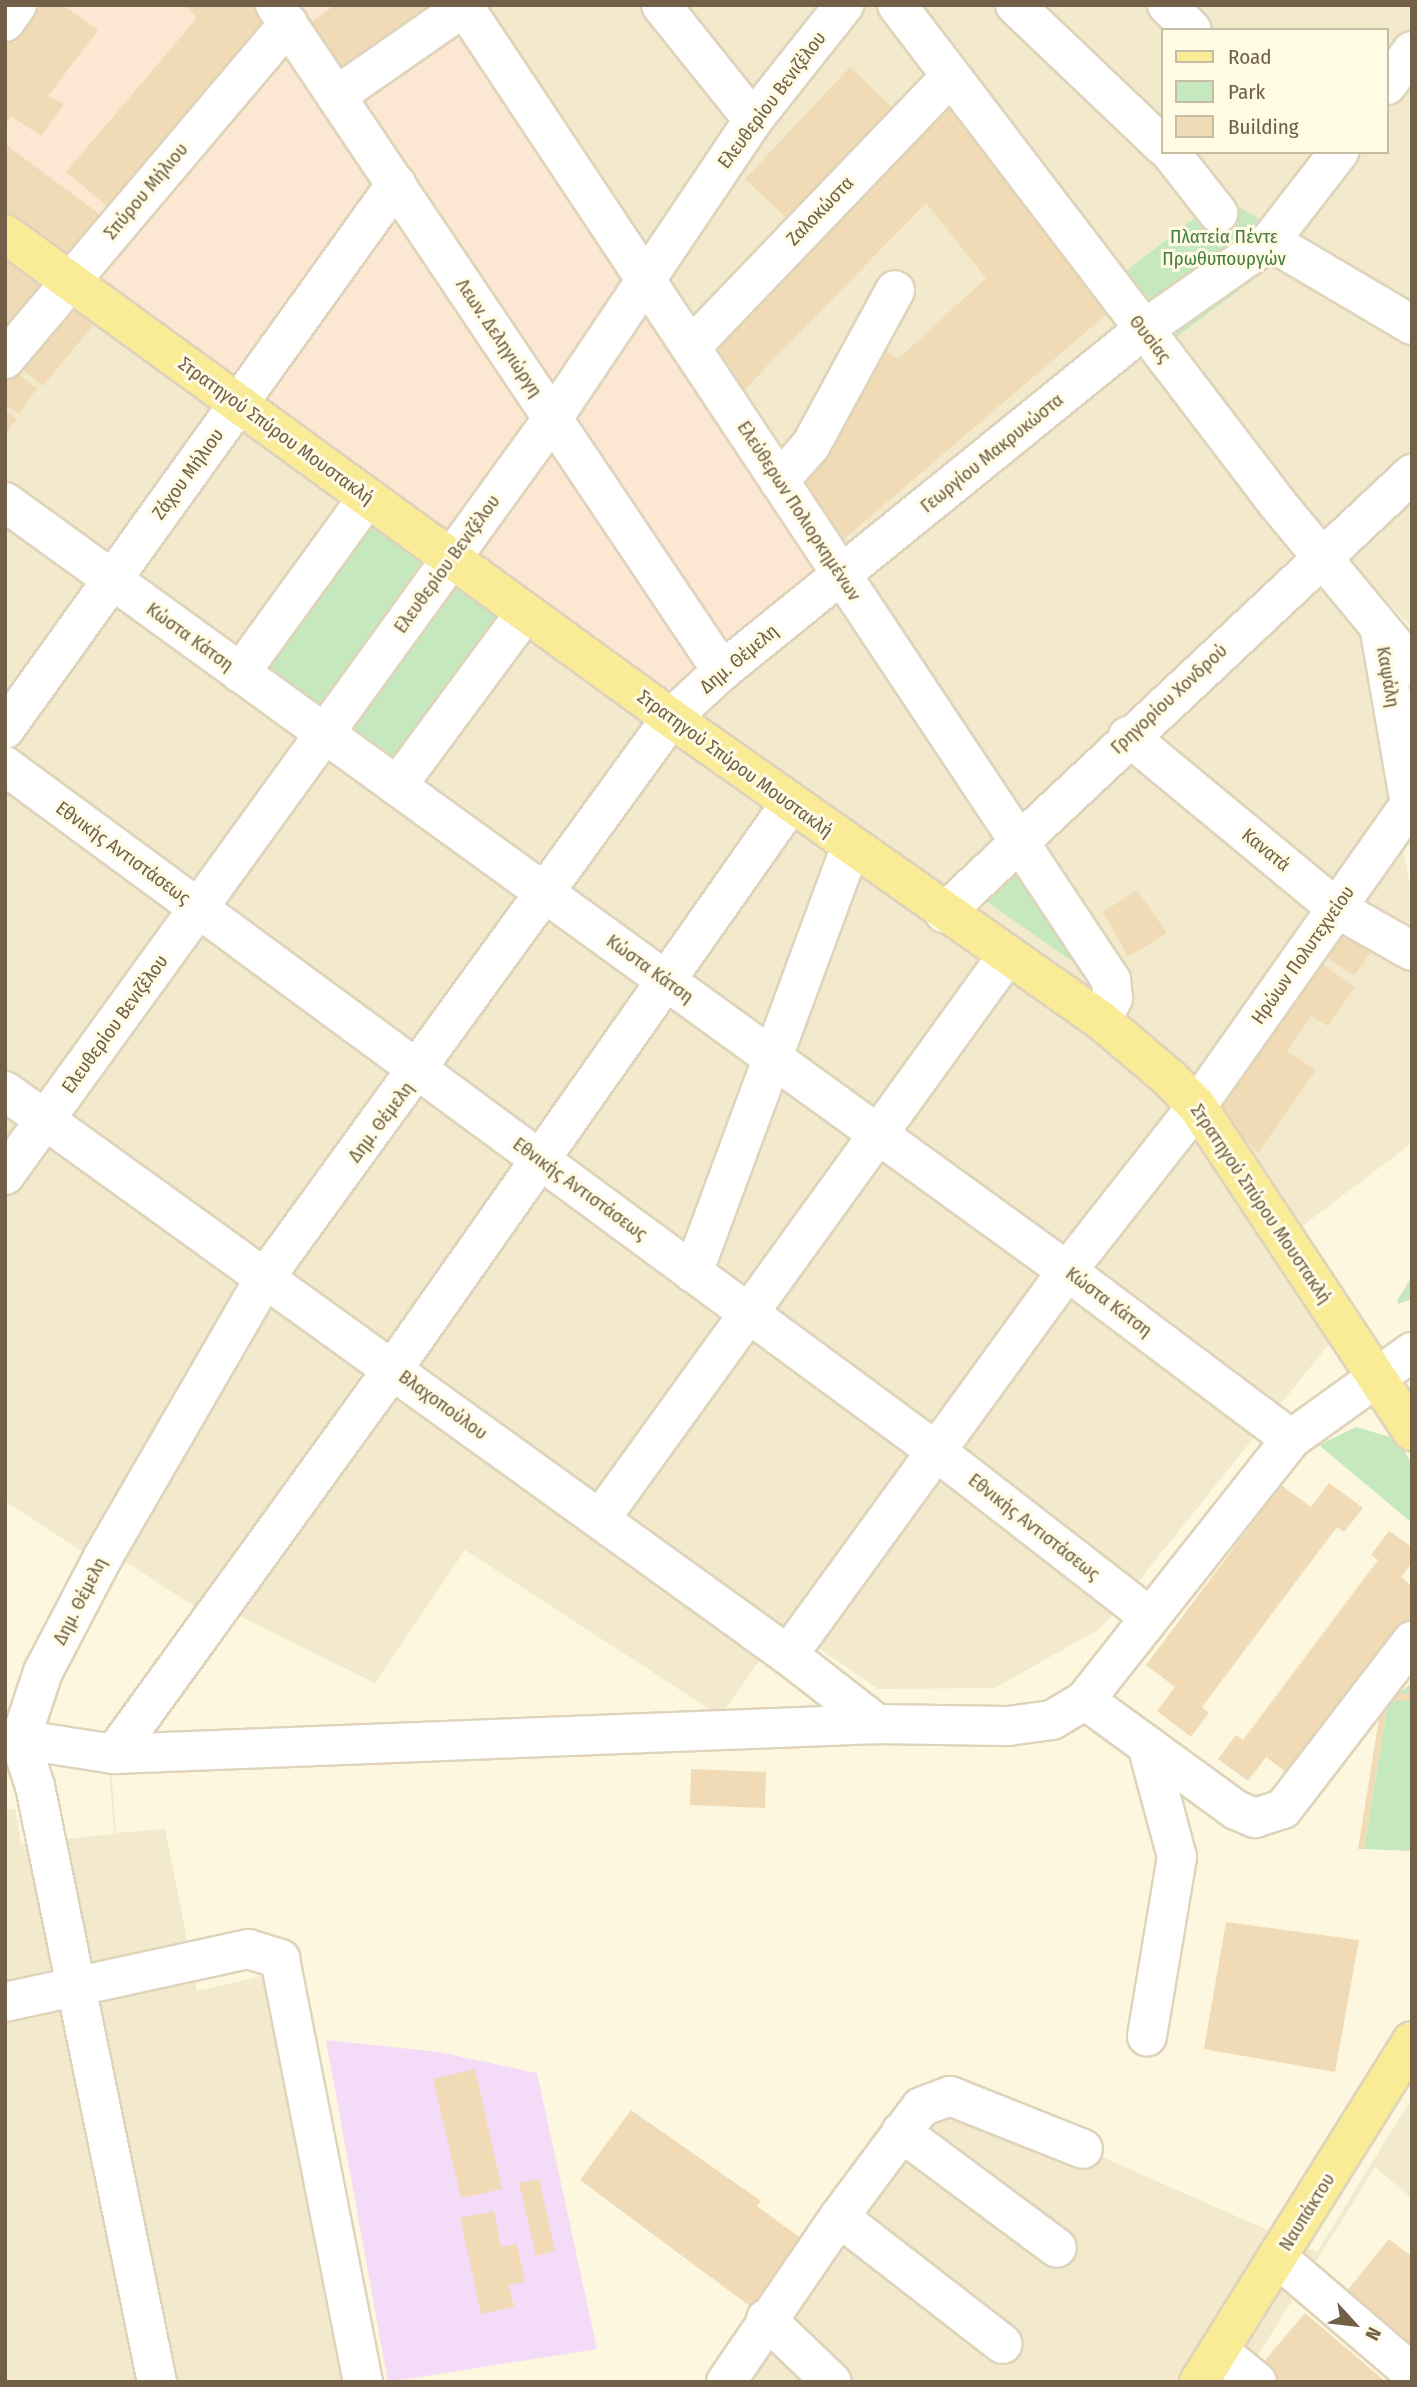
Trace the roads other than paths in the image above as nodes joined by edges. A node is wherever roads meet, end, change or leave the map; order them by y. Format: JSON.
{"nodes":[{"id":1,"x":17,"y":5,"type":"edge"},
{"id":2,"x":662,"y":5,"type":"edge"},
{"id":3,"x":844,"y":5,"type":"edge"},
{"id":4,"x":897,"y":5,"type":"edge"},
{"id":5,"x":1016,"y":5,"type":"edge"},
{"id":6,"x":464,"y":6,"type":"edge"},
{"id":7,"x":281,"y":14,"type":"edge"},
{"id":8,"x":5,"y":22,"type":"edge"},
{"id":9,"x":1412,"y":51,"type":"edge"},
{"id":10,"x":950,"y":77,"type":"junction"},
{"id":11,"x":1389,"y":82,"type":"edge"},
{"id":12,"x":337,"y":96,"type":"junction"},
{"id":13,"x":753,"y":120,"type":"junction"},
{"id":14,"x":1162,"y":145,"type":"edge"},
{"id":15,"x":1172,"y":154,"type":"edge"},
{"id":16,"x":1327,"y":157,"type":"edge"},
{"id":17,"x":396,"y":184,"type":"junction"},
{"id":18,"x":1218,"y":213,"type":"dead end"},
{"id":19,"x":5,"y":234,"type":"edge"},
{"id":20,"x":1270,"y":241,"type":"junction"},
{"id":21,"x":646,"y":278,"type":"junction"},
{"id":22,"x":70,"y":282,"type":"junction"},
{"id":23,"x":895,"y":290,"type":"dead end"},
{"id":24,"x":1412,"y":325,"type":"edge"},
{"id":25,"x":1143,"y":330,"type":"junction"},
{"id":26,"x":691,"y":348,"type":"junction"},
{"id":27,"x":5,"y":359,"type":"edge"},
{"id":28,"x":239,"y":403,"type":"junction"},
{"id":29,"x":553,"y":418,"type":"junction"},
{"id":30,"x":1412,"y":474,"type":"edge"},
{"id":31,"x":779,"y":481,"type":"junction"},
{"id":32,"x":367,"y":498,"type":"junction"},
{"id":33,"x":5,"y":502,"type":"edge"},
{"id":34,"x":1320,"y":559,"type":"junction"},
{"id":35,"x":451,"y":560,"type":"junction"},
{"id":36,"x":841,"y":576,"type":"junction"},
{"id":37,"x":112,"y":580,"type":"junction"},
{"id":38,"x":525,"y":612,"type":"junction"},
{"id":39,"x":1380,"y":631,"type":"junction"},
{"id":40,"x":1412,"y":666,"type":"edge"},
{"id":41,"x":722,"y":671,"type":"junction"},
{"id":42,"x":240,"y":673,"type":"junction"},
{"id":43,"x":671,"y":718,"type":"junction"},
{"id":44,"x":5,"y":729,"type":"edge"},
{"id":45,"x":324,"y":734,"type":"junction"},
{"id":46,"x":1128,"y":736,"type":"junction"},
{"id":47,"x":5,"y":766,"type":"edge"},
{"id":48,"x":397,"y":786,"type":"junction"},
{"id":49,"x":790,"y":804,"type":"junction"},
{"id":50,"x":1411,"y":807,"type":"edge"},
{"id":51,"x":1021,"y":844,"type":"junction"},
{"id":52,"x":851,"y":847,"type":"junction"},
{"id":53,"x":543,"y":891,"type":"junction"},
{"id":54,"x":198,"y":908,"type":"junction"},
{"id":55,"x":1336,"y":908,"type":"junction"},
{"id":56,"x":944,"y":913,"type":"junction"},
{"id":57,"x":1412,"y":951,"type":"edge"},
{"id":58,"x":1006,"y":957,"type":"junction"},
{"id":59,"x":667,"y":981,"type":"junction"},
{"id":60,"x":1102,"y":1021,"type":"junction"},
{"id":61,"x":771,"y":1057,"type":"junction"},
{"id":62,"x":419,"y":1071,"type":"junction"},
{"id":63,"x":5,"y":1091,"type":"edge"},
{"id":64,"x":1197,"y":1106,"type":"junction"},
{"id":65,"x":45,"y":1120,"type":"junction"},
{"id":66,"x":879,"y":1135,"type":"junction"},
{"id":67,"x":540,"y":1160,"type":"junction"},
{"id":68,"x":5,"y":1175,"type":"edge"},
{"id":69,"x":1067,"y":1270,"type":"junction"},
{"id":70,"x":693,"y":1273,"type":"junction"},
{"id":71,"x":264,"y":1279,"type":"junction"},
{"id":72,"x":749,"y":1314,"type":"junction"},
{"id":73,"x":1412,"y":1352,"type":"edge"},
{"id":74,"x":393,"y":1369,"type":"junction"},
{"id":75,"x":1377,"y":1378,"type":"junction"},
{"id":76,"x":1412,"y":1431,"type":"edge"},
{"id":77,"x":1291,"y":1439,"type":"junction"},
{"id":78,"x":937,"y":1452,"type":"junction"},
{"id":79,"x":600,"y":1519,"type":"junction"},
{"id":80,"x":1150,"y":1617,"type":"junction"},
{"id":81,"x":1412,"y":1641,"type":"edge"},
{"id":82,"x":788,"y":1655,"type":"junction"},
{"id":83,"x":1085,"y":1700,"type":"junction"},
{"id":84,"x":877,"y":1724,"type":"junction"},
{"id":85,"x":13,"y":1739,"type":"edge"},
{"id":86,"x":1147,"y":1745,"type":"junction"},
{"id":87,"x":114,"y":1754,"type":"junction"},
{"id":88,"x":75,"y":1985,"type":"junction"},
{"id":89,"x":5,"y":2002,"type":"edge"},
{"id":90,"x":1147,"y":2037,"type":"dead end"},
{"id":91,"x":1412,"y":2041,"type":"edge"},
{"id":92,"x":901,"y":2132,"type":"junction"},
{"id":93,"x":1083,"y":2149,"type":"dead end"},
{"id":94,"x":839,"y":2217,"type":"junction"},
{"id":95,"x":1057,"y":2248,"type":"dead end"},
{"id":96,"x":1279,"y":2258,"type":"junction"},
{"id":97,"x":766,"y":2319,"type":"junction"},
{"id":98,"x":1003,"y":2344,"type":"dead end"},
{"id":99,"x":1209,"y":2366,"type":"edge"},
{"id":100,"x":1412,"y":2373,"type":"edge"},
{"id":101,"x":157,"y":2382,"type":"edge"},
{"id":102,"x":363,"y":2382,"type":"edge"},
{"id":103,"x":726,"y":2382,"type":"edge"},
{"id":104,"x":832,"y":2382,"type":"edge"},
{"id":105,"x":1257,"y":2382,"type":"edge"}],
"edges":[{"from":1,"to":8,"type":"street"},
{"from":2,"to":13,"type":"street"},
{"from":3,"to":13,"type":"street","name":"Ελευθερίου Βενιζέλου"},
{"from":4,"to":10,"type":"street","name":"Θυσίας"},
{"from":5,"to":14,"type":"street"},
{"from":6,"to":12,"type":"street"},
{"from":6,"to":21,"type":"street","name":"Ελεύθερων Πολιορκημένων"},
{"from":7,"to":12,"type":"street","name":"Λεων. Δεληγιώργη"},
{"from":7,"to":22,"type":"street","name":"Σπύρου Μήλιου"},
{"from":9,"to":11,"type":"street"},
{"from":10,"to":25,"type":"street","name":"Θυσίας"},
{"from":10,"to":26,"type":"street","name":"Ζαλοκώστα"},
{"from":12,"to":17,"type":"street","name":"Λεων. Δεληγιώργη"},
{"from":13,"to":21,"type":"street","name":"Ελευθερίου Βενιζέλου"},
{"from":15,"to":18,"type":"street"},
{"from":16,"to":20,"type":"street","name":"Γεωργίου Μακρυκώστα"},
{"from":17,"to":28,"type":"street","name":"Ζάχου Μήλιου"},
{"from":17,"to":29,"type":"street","name":"Λεων. Δεληγιώργη"},
{"from":19,"to":22,"type":"main road","name":"Στρατηγού Σπύρου Μουστακλή"},
{"from":20,"to":24,"type":"street"},
{"from":20,"to":25,"type":"street","name":"Γεωργίου Μακρυκώστα"},
{"from":21,"to":26,"type":"street","name":"Ελεύθερων Πολιορκημένων"},
{"from":21,"to":29,"type":"street","name":"Ελευθερίου Βενιζέλου"},
{"from":22,"to":27,"type":"street","name":"Σπύρου Μήλιου"},
{"from":22,"to":28,"type":"main road","name":"Στρατηγού Σπύρου Μουστακλή"},
{"from":23,"to":31,"type":"street"},
{"from":25,"to":34,"type":"street","name":"Θυσίας"},
{"from":25,"to":36,"type":"street","name":"Γεωργίου Μακρυκώστα"},
{"from":26,"to":31,"type":"street","name":"Ελεύθερων Πολιορκημένων"},
{"from":28,"to":32,"type":"main road","name":"Στρατηγού Σπύρου Μουστακλή"},
{"from":28,"to":37,"type":"street","name":"Ζάχου Μήλιου"},
{"from":29,"to":35,"type":"street","name":"Ελευθερίου Βενιζέλου"},
{"from":29,"to":41,"type":"street","name":"Λεων. Δεληγιώργη"},
{"from":30,"to":34,"type":"street","name":"Γρηγορίου Χονδρού"},
{"from":31,"to":36,"type":"street","name":"Ελεύθερων Πολιορκημένων"},
{"from":32,"to":35,"type":"main road","name":"Στρατηγού Σπύρου Μουστακλή"},
{"from":32,"to":42,"type":"street"},
{"from":33,"to":37,"type":"street","name":"Κώστα Κάτση"},
{"from":34,"to":39,"type":"street","name":"Θυσίας"},
{"from":34,"to":46,"type":"street","name":"Γρηγορίου Χονδρού"},
{"from":35,"to":38,"type":"main road","name":"Στρατηγού Σπύρου Μουστακλή"},
{"from":35,"to":45,"type":"street","name":"Ελευθερίου Βενιζέλου"},
{"from":36,"to":41,"type":"street","name":"Δημ. Θέμελη"},
{"from":36,"to":51,"type":"street","name":"Ελεύθερων Πολιορκημένων"},
{"from":37,"to":42,"type":"street","name":"Κώστα Κάτση"},
{"from":37,"to":44,"type":"street","name":"Ζάχου Μήλιου"},
{"from":38,"to":43,"type":"main road","name":"Στρατηγού Σπύρου Μουστακλή"},
{"from":38,"to":48,"type":"street"},
{"from":39,"to":40,"type":"street","name":"Θυσίας"},
{"from":39,"to":50,"type":"street","name":"Καψάλη"},
{"from":41,"to":43,"type":"street","name":"Δημ. Θέμελη"},
{"from":42,"to":45,"type":"street","name":"Κώστα Κάτση"},
{"from":43,"to":49,"type":"main road","name":"Στρατηγού Σπύρου Μουστακλή"},
{"from":43,"to":53,"type":"street","name":"Δημ. Θέμελη"},
{"from":45,"to":48,"type":"street","name":"Κώστα Κάτση"},
{"from":45,"to":54,"type":"street","name":"Ελευθερίου Βενιζέλου"},
{"from":46,"to":51,"type":"street","name":"Γρηγορίου Χονδρού"},
{"from":46,"to":55,"type":"street","name":"Κανατά"},
{"from":47,"to":54,"type":"street","name":"Εθνικής Αντιστάσεως"},
{"from":48,"to":53,"type":"street","name":"Κώστα Κάτση"},
{"from":49,"to":52,"type":"main road","name":"Στρατηγού Σπύρου Μουστακλή"},
{"from":49,"to":59,"type":"street"},
{"from":50,"to":55,"type":"street","name":"Ηρώων Πολυτεχνείου"},
{"from":51,"to":56,"type":"street","name":"Γρηγορίου Χονδρού"},
{"from":51,"to":60,"type":"street","name":"Ελεύθερων Πολιορκημένων"},
{"from":52,"to":56,"type":"main road","name":"Στρατηγού Σπύρου Μουστακλή"},
{"from":52,"to":61,"type":"street"},
{"from":53,"to":59,"type":"street","name":"Κώστα Κάτση"},
{"from":53,"to":62,"type":"street","name":"Δημ. Θέμελη"},
{"from":54,"to":62,"type":"street","name":"Εθνικής Αντιστάσεως"},
{"from":54,"to":65,"type":"street","name":"Ελευθερίου Βενιζέλου"},
{"from":55,"to":57,"type":"street","name":"Κανατά"},
{"from":55,"to":64,"type":"street","name":"Ηρώων Πολυτεχνείου"},
{"from":56,"to":58,"type":"main road","name":"Στρατηγού Σπύρου Μουστακλή"},
{"from":58,"to":60,"type":"main road","name":"Στρατηγού Σπύρου Μουστακλή"},
{"from":58,"to":66,"type":"street"},
{"from":59,"to":61,"type":"street","name":"Κώστα Κάτση"},
{"from":59,"to":67,"type":"street"},
{"from":60,"to":64,"type":"main road","name":"Στρατηγού Σπύρου Μουστακλή"},
{"from":61,"to":66,"type":"street","name":"Κώστα Κάτση"},
{"from":61,"to":70,"type":"street"},
{"from":62,"to":67,"type":"street","name":"Εθνικής Αντιστάσεως"},
{"from":62,"to":71,"type":"street","name":"Δημ. Θέμελη"},
{"from":63,"to":65,"type":"street","name":"Βλαχοπούλου"},
{"from":64,"to":69,"type":"street","name":"Ηρώων Πολυτεχνείου"},
{"from":64,"to":75,"type":"main road","name":"Στρατηγού Σπύρου Μουστακλή"},
{"from":65,"to":68,"type":"street","name":"Ελευθερίου Βενιζέλου"},
{"from":65,"to":71,"type":"street","name":"Βλαχοπούλου"},
{"from":66,"to":69,"type":"street","name":"Κώστα Κάτση"},
{"from":66,"to":72,"type":"street"},
{"from":67,"to":70,"type":"street","name":"Εθνικής Αντιστάσεως"},
{"from":67,"to":74,"type":"street"},
{"from":69,"to":77,"type":"street","name":"Κώστα Κάτση"},
{"from":69,"to":78,"type":"street","name":"Ηρώων Πολυτεχνείου"},
{"from":70,"to":72,"type":"street","name":"Εθνικής Αντιστάσεως"},
{"from":71,"to":74,"type":"street","name":"Βλαχοπούλου"},
{"from":71,"to":85,"type":"street","name":"Δημ. Θέμελη"},
{"from":72,"to":78,"type":"street","name":"Εθνικής Αντιστάσεως"},
{"from":72,"to":79,"type":"street"},
{"from":73,"to":75,"type":"street"},
{"from":74,"to":79,"type":"street","name":"Βλαχοπούλου"},
{"from":74,"to":87,"type":"street"},
{"from":75,"to":76,"type":"main road","name":"Στρατηγού Σπύρου Μουστακλή"},
{"from":75,"to":77,"type":"street"},
{"from":77,"to":80,"type":"street"},
{"from":78,"to":80,"type":"street","name":"Εθνικής Αντιστάσεως"},
{"from":78,"to":82,"type":"street","name":"Ηρώων Πολυτεχνείου"},
{"from":79,"to":82,"type":"street","name":"Βλαχοπούλου"},
{"from":80,"to":83,"type":"street"},
{"from":81,"to":86,"type":"street"},
{"from":82,"to":84,"type":"street","name":"Βλαχοπούλου"},
{"from":83,"to":84,"type":"street"},
{"from":83,"to":86,"type":"street"},
{"from":84,"to":87,"type":"street"},
{"from":85,"to":87,"type":"street"},
{"from":85,"to":88,"type":"street"},
{"from":86,"to":90,"type":"street"},
{"from":88,"to":89,"type":"street"},
{"from":88,"to":101,"type":"street"},
{"from":88,"to":102,"type":"street"},
{"from":91,"to":96,"type":"main road","name":"Ναυπάκτου"},
{"from":92,"to":93,"type":"street"},
{"from":92,"to":94,"type":"street"},
{"from":92,"to":95,"type":"street"},
{"from":94,"to":97,"type":"street"},
{"from":94,"to":98,"type":"street"},
{"from":96,"to":99,"type":"main road","name":"Ναυπάκτου"},
{"from":96,"to":100,"type":"street"},
{"from":97,"to":103,"type":"street"},
{"from":97,"to":104,"type":"street"},
{"from":99,"to":105,"type":"street"}]}
